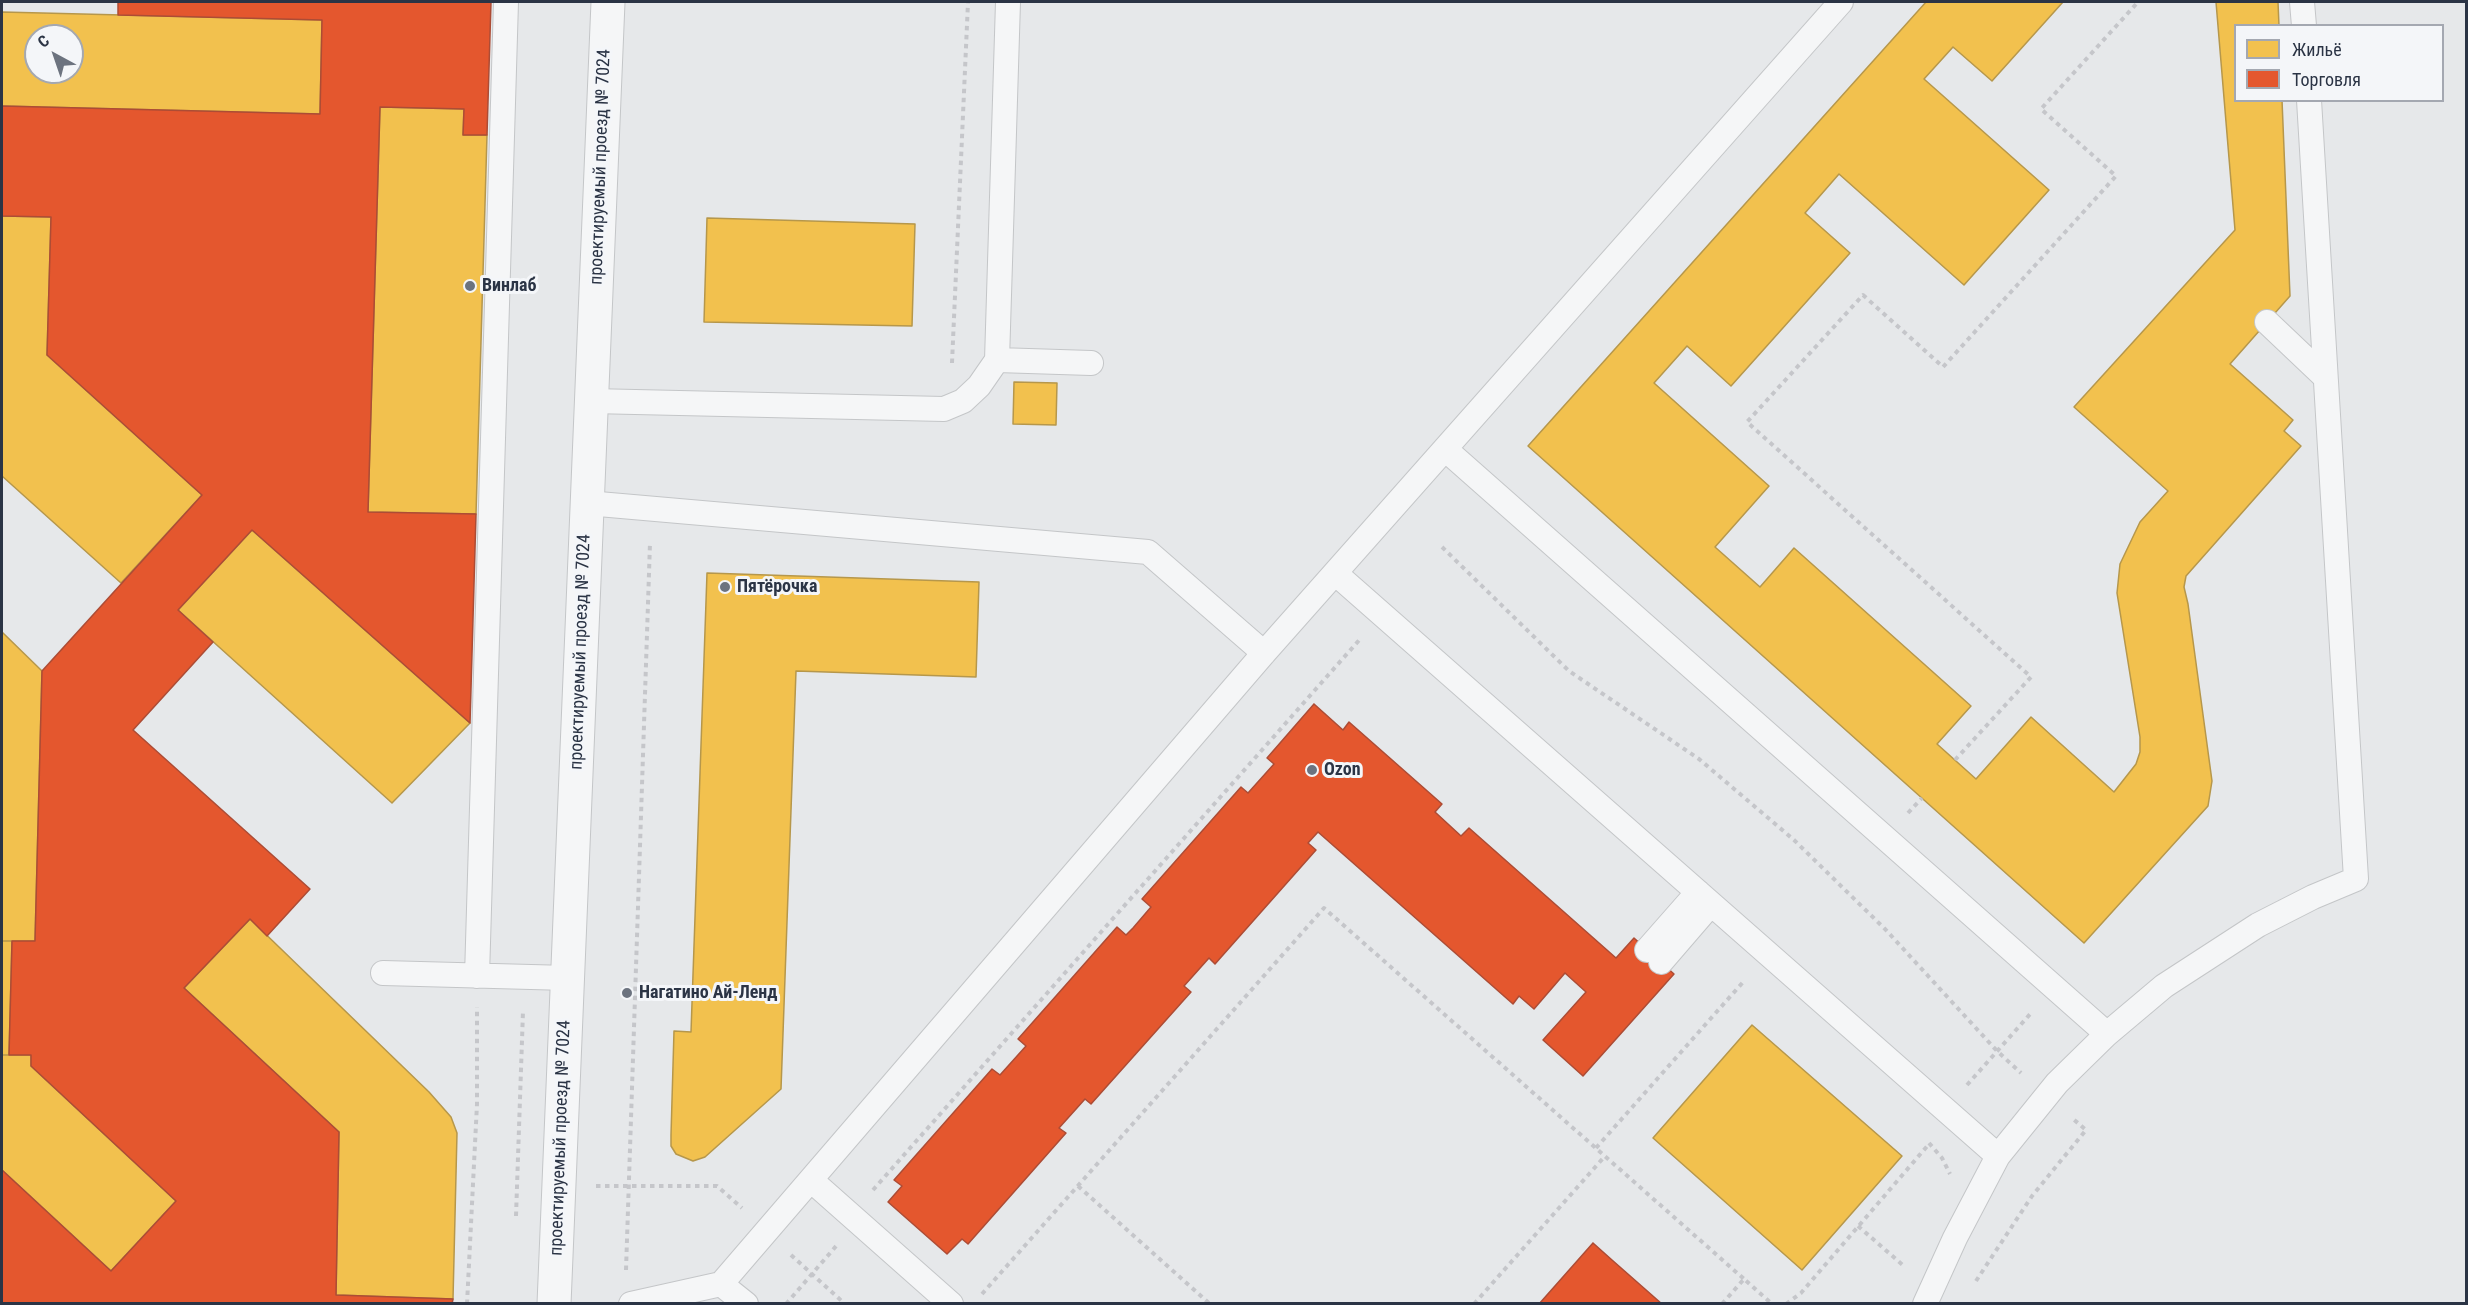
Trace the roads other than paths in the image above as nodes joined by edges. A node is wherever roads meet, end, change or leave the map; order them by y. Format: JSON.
{"nodes":[{"id":1,"x":506,"y":2,"type":"edge"},
{"id":2,"x":608,"y":2,"type":"edge"},
{"id":3,"x":1008,"y":2,"type":"edge"},
{"id":4,"x":1841,"y":2,"type":"edge"},
{"id":5,"x":2302,"y":2,"type":"edge"},
{"id":6,"x":2304,"y":24,"type":"edge"},
{"id":7,"x":2308,"y":102,"type":"edge"},
{"id":8,"x":2267,"y":322,"type":"dead end"},
{"id":9,"x":997,"y":360,"type":"junction"},
{"id":10,"x":1091,"y":363,"type":"dead end"},
{"id":11,"x":2325,"y":377,"type":"junction"},
{"id":12,"x":591,"y":401,"type":"junction"},
{"id":13,"x":1445,"y":449,"type":"junction"},
{"id":14,"x":587,"y":503,"type":"junction"},
{"id":15,"x":1335,"y":573,"type":"junction"},
{"id":16,"x":1264,"y":653,"type":"junction"},
{"id":17,"x":1705,"y":898,"type":"junction"},
{"id":18,"x":1654,"y":956,"type":"dead end"},
{"id":19,"x":383,"y":973,"type":"dead end"},
{"id":20,"x":477,"y":976,"type":"junction"},
{"id":21,"x":568,"y":978,"type":"junction"},
{"id":22,"x":2107,"y":1034,"type":"junction"},
{"id":23,"x":1998,"y":1156,"type":"junction"},
{"id":24,"x":812,"y":1181,"type":"junction"},
{"id":25,"x":721,"y":1284,"type":"junction"},
{"id":26,"x":554,"y":1304,"type":"edge"},
{"id":27,"x":631,"y":1304,"type":"edge"},
{"id":28,"x":746,"y":1304,"type":"edge"},
{"id":29,"x":951,"y":1304,"type":"edge"},
{"id":30,"x":1925,"y":1304,"type":"edge"}],
"edges":[{"from":1,"to":20,"type":"lane"},
{"from":2,"to":12,"type":"street","name":"проектируемый проезд № 7024"},
{"from":3,"to":9,"type":"lane"},
{"from":4,"to":13,"type":"lane"},
{"from":5,"to":6,"type":"lane"},
{"from":7,"to":11,"type":"lane"},
{"from":8,"to":11,"type":"lane"},
{"from":9,"to":10,"type":"lane"},
{"from":9,"to":12,"type":"lane"},
{"from":11,"to":22,"type":"lane"},
{"from":12,"to":14,"type":"street","name":"проектируемый проезд № 7024"},
{"from":13,"to":15,"type":"lane"},
{"from":13,"to":22,"type":"lane"},
{"from":14,"to":16,"type":"lane"},
{"from":14,"to":21,"type":"street","name":"проектируемый проезд № 7024"},
{"from":15,"to":16,"type":"lane"},
{"from":15,"to":17,"type":"lane"},
{"from":16,"to":24,"type":"lane"},
{"from":17,"to":18,"type":"lane"},
{"from":17,"to":23,"type":"lane"},
{"from":19,"to":20,"type":"lane"},
{"from":20,"to":21,"type":"lane"},
{"from":21,"to":26,"type":"street","name":"проектируемый проезд № 7024"},
{"from":22,"to":23,"type":"lane"},
{"from":23,"to":30,"type":"lane"},
{"from":24,"to":25,"type":"lane"},
{"from":24,"to":29,"type":"lane"},
{"from":25,"to":27,"type":"lane"},
{"from":25,"to":28,"type":"lane"}]}
